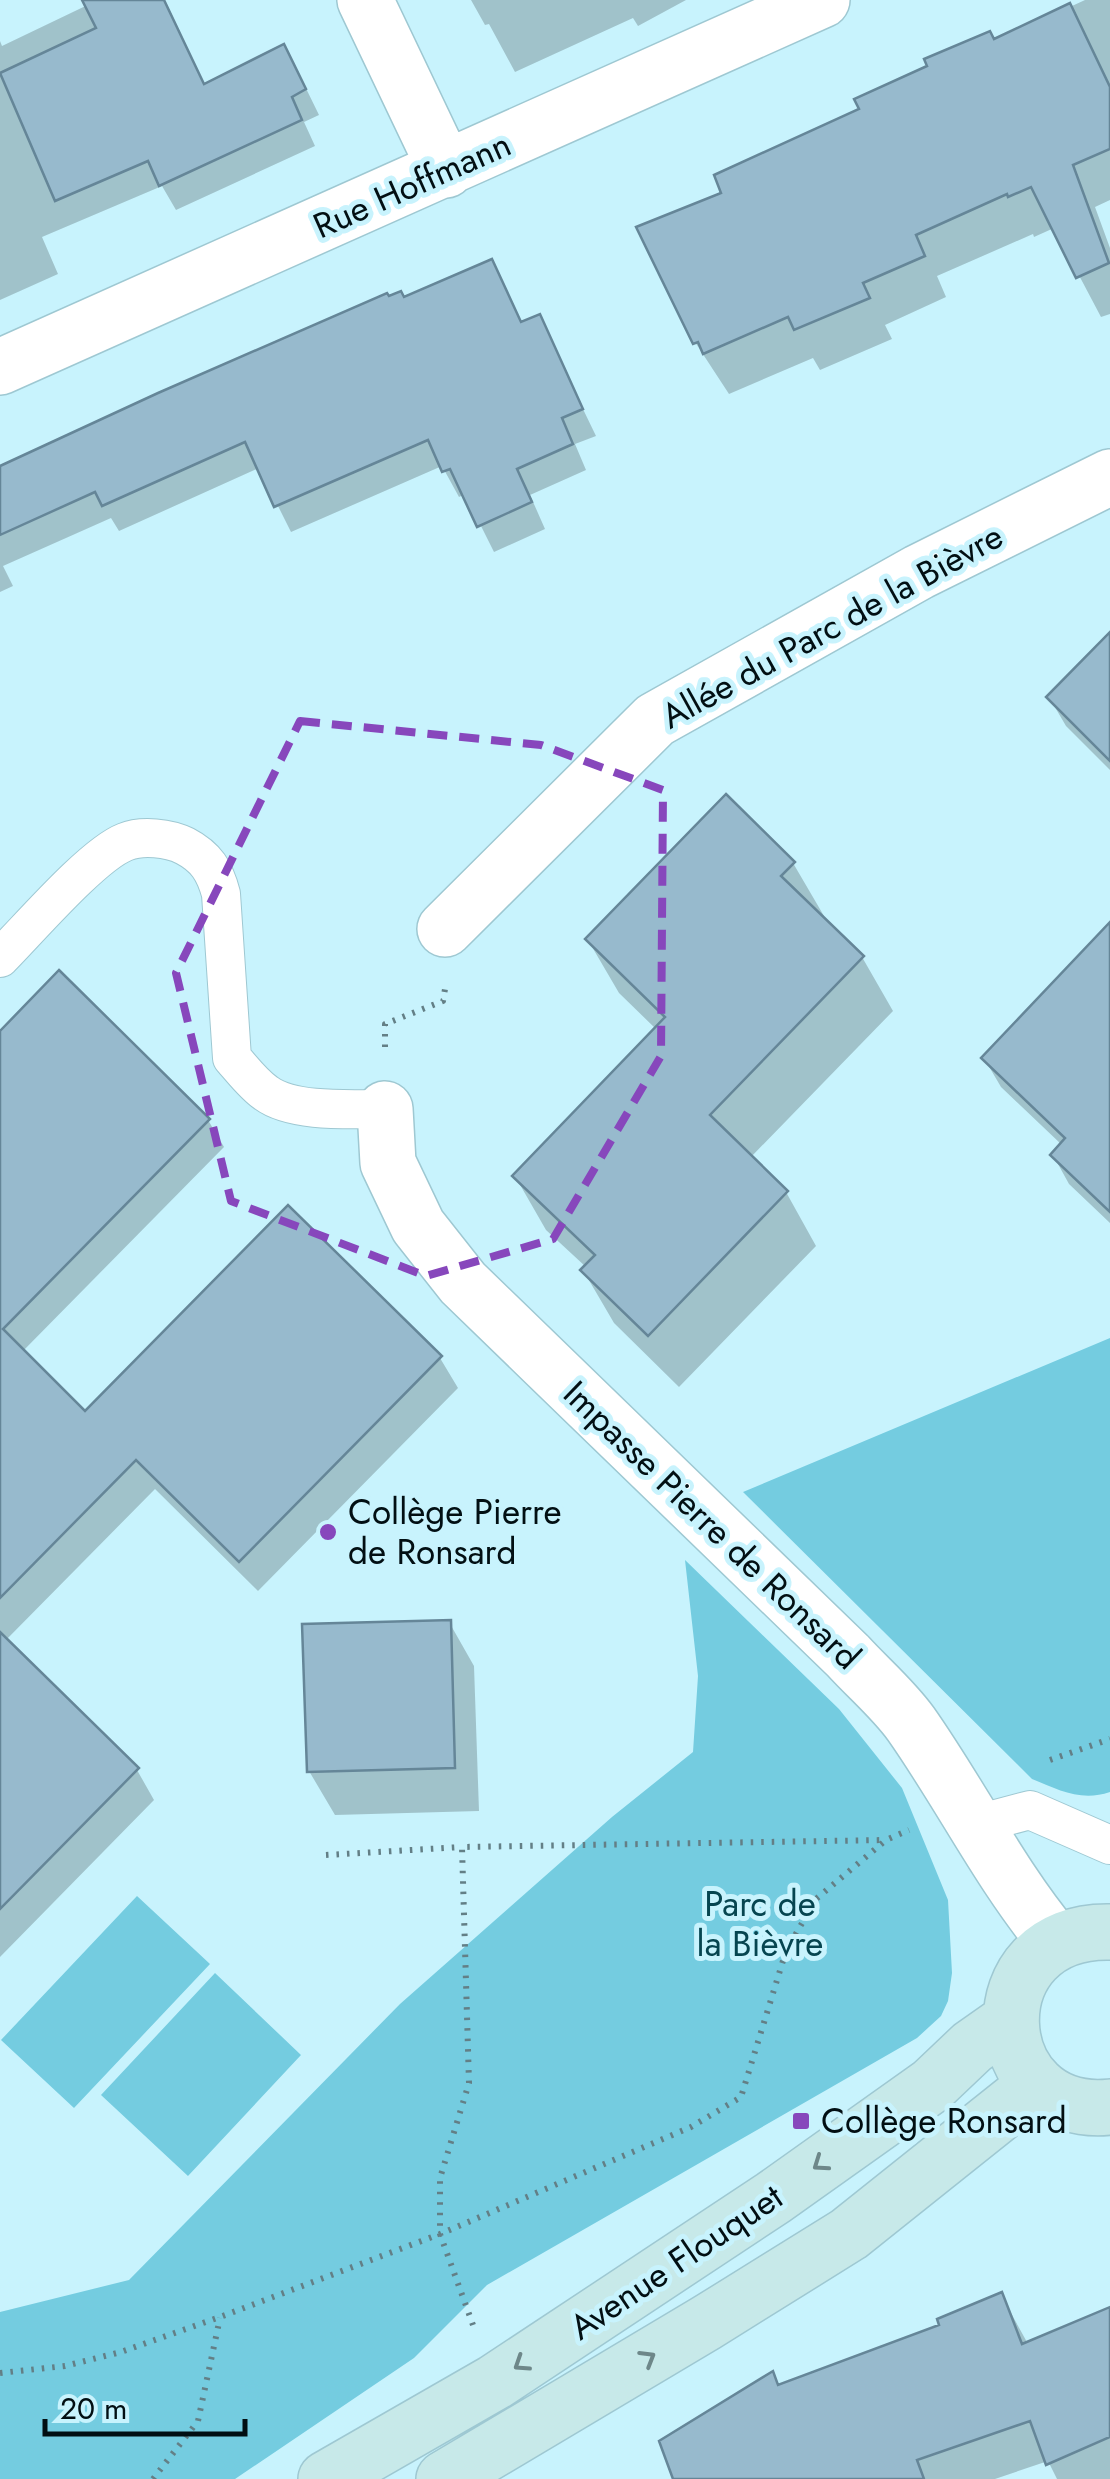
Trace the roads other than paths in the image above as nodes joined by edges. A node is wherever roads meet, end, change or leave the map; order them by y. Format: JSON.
{"nodes":[{"id":1,"x":365,"y":0,"type":"edge"},
{"id":2,"x":822,"y":0,"type":"edge"},
{"id":3,"x":446,"y":170,"type":"junction"},
{"id":4,"x":0,"y":366,"type":"edge"},
{"id":5,"x":1110,"y":477,"type":"edge"},
{"id":6,"x":445,"y":929,"type":"road end"},
{"id":7,"x":0,"y":958,"type":"edge"},
{"id":8,"x":385,"y":1109,"type":"joint"},
{"id":9,"x":977,"y":1824,"type":"junction"},
{"id":10,"x":1110,"y":1845,"type":"edge"},
{"id":11,"x":1096,"y":1933,"type":"edge"},
{"id":12,"x":1009,"y":2021,"type":"junction"},
{"id":13,"x":1037,"y":2084,"type":"junction"},
{"id":14,"x":1110,"y":2108,"type":"edge"},
{"id":15,"x":326,"y":2479,"type":"edge"},
{"id":16,"x":444,"y":2479,"type":"edge"}],
"edges":[{"from":1,"to":3,"type":"street"},
{"from":2,"to":3,"type":"street","name":"Rue Hoffmann"},
{"from":3,"to":4,"type":"street","name":"Rue Hoffmann"},
{"from":5,"to":6,"type":"street","name":"Allée du Parc de la Bièvre"},
{"from":7,"to":8,"type":"lane"},
{"from":8,"to":9,"type":"street","name":"Impasse Pierre de Ronsard"},
{"from":9,"to":10,"type":"lane"},
{"from":9,"to":11,"type":"street","name":"Impasse Pierre de Ronsard"},
{"from":11,"to":12,"type":"main road"},
{"from":12,"to":13,"type":"main road"},
{"from":12,"to":15,"type":"main road","name":"Avenue Flouquet","one_way":true},
{"from":13,"to":14,"type":"main road"},
{"from":16,"to":13,"type":"main road","name":"Avenue Flouquet","one_way":true}]}
